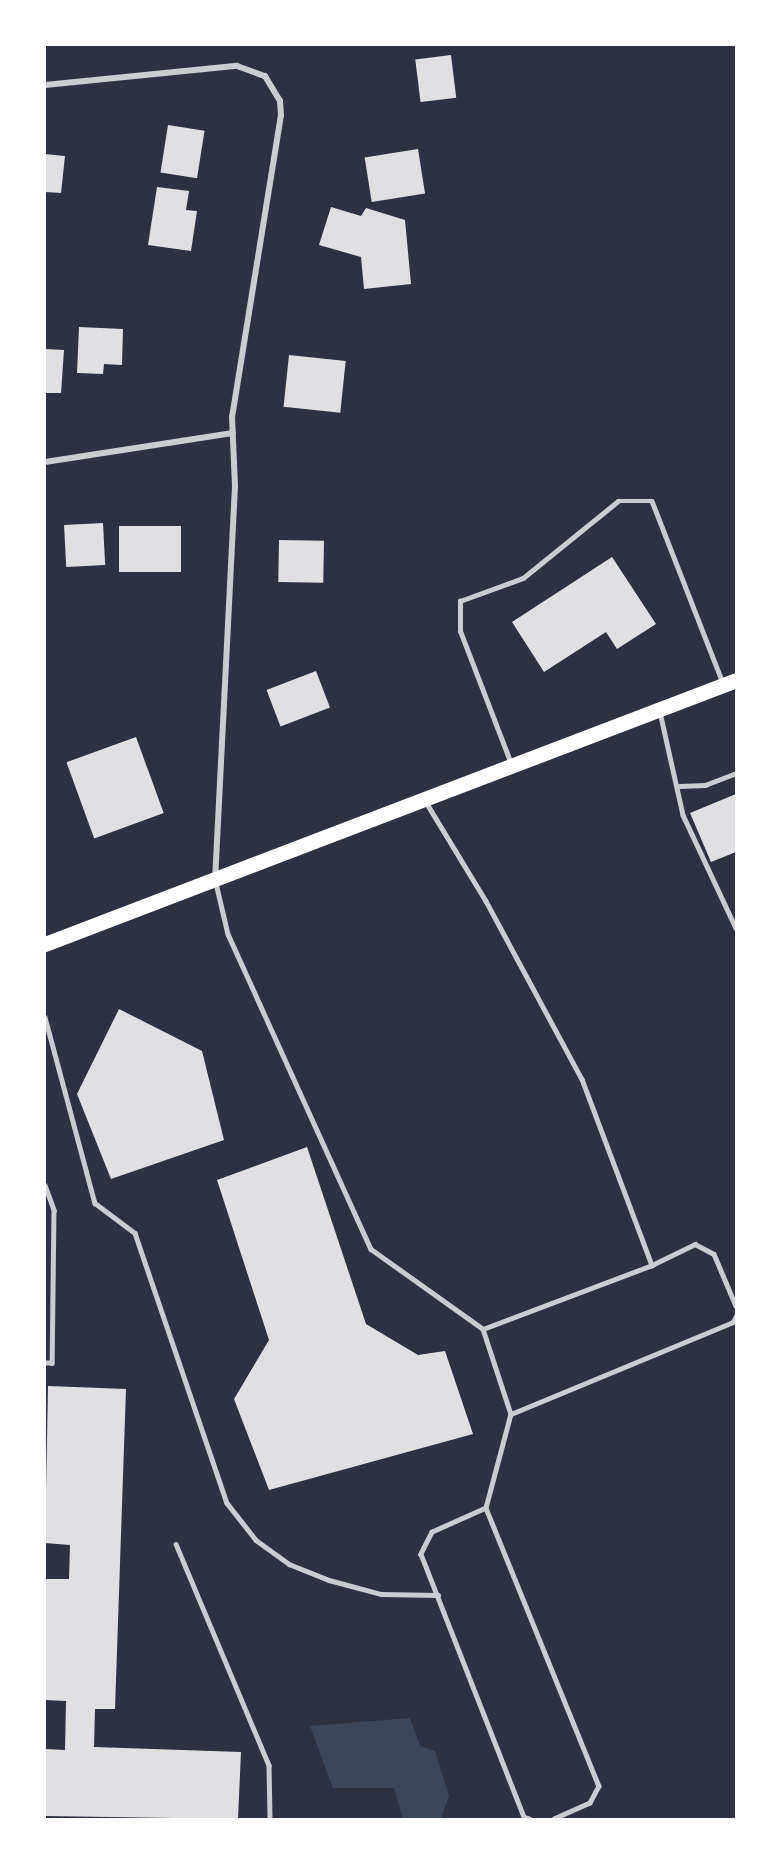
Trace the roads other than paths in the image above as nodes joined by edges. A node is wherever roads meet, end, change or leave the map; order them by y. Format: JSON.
{"nodes":[{"id":1,"x":45,"y":85,"type":"edge"},
{"id":2,"x":233,"y":433,"type":"junction"},
{"id":3,"x":45,"y":462,"type":"edge"},
{"id":4,"x":730,"y":682,"type":"edge"},
{"id":5,"x":659,"y":710,"type":"junction"},
{"id":6,"x":511,"y":765,"type":"junction"},
{"id":7,"x":736,"y":773,"type":"edge"},
{"id":8,"x":679,"y":786,"type":"junction"},
{"id":9,"x":424,"y":799,"type":"junction"},
{"id":10,"x":215,"y":878,"type":"junction"},
{"id":11,"x":736,"y":907,"type":"edge"},
{"id":12,"x":728,"y":910,"type":"junction"},
{"id":13,"x":736,"y":928,"type":"edge"},
{"id":14,"x":45,"y":944,"type":"edge"},
{"id":15,"x":45,"y":1017,"type":"edge"},
{"id":16,"x":45,"y":1185,"type":"edge"},
{"id":17,"x":652,"y":1265,"type":"junction"},
{"id":18,"x":736,"y":1306,"type":"edge"},
{"id":19,"x":736,"y":1316,"type":"edge"},
{"id":20,"x":45,"y":1317,"type":"edge"},
{"id":21,"x":52,"y":1317,"type":"junction"},
{"id":22,"x":483,"y":1329,"type":"junction"},
{"id":23,"x":45,"y":1363,"type":"edge"},
{"id":24,"x":511,"y":1414,"type":"junction"},
{"id":25,"x":486,"y":1508,"type":"junction"},
{"id":26,"x":176,"y":1544,"type":"dead end"},
{"id":27,"x":438,"y":1595,"type":"junction"},
{"id":28,"x":270,"y":1819,"type":"edge"},
{"id":29,"x":531,"y":1819,"type":"edge"},
{"id":30,"x":554,"y":1819,"type":"edge"}],
"edges":[{"from":1,"to":2,"type":"street"},
{"from":2,"to":3,"type":"street"},
{"from":2,"to":10,"type":"street"},
{"from":4,"to":5,"type":"main road"},
{"from":4,"to":6,"type":"lane"},
{"from":5,"to":6,"type":"main road"},
{"from":5,"to":8,"type":"lane"},
{"from":6,"to":9,"type":"main road"},
{"from":7,"to":8,"type":"lane"},
{"from":8,"to":12,"type":"lane"},
{"from":9,"to":10,"type":"main road"},
{"from":9,"to":17,"type":"lane"},
{"from":10,"to":14,"type":"main road"},
{"from":10,"to":22,"type":"lane"},
{"from":11,"to":12,"type":"lane"},
{"from":12,"to":13,"type":"lane"},
{"from":15,"to":27,"type":"lane"},
{"from":16,"to":21,"type":"lane"},
{"from":17,"to":18,"type":"lane"},
{"from":17,"to":22,"type":"lane"},
{"from":19,"to":24,"type":"lane"},
{"from":20,"to":21,"type":"lane"},
{"from":21,"to":23,"type":"lane"},
{"from":22,"to":24,"type":"lane"},
{"from":24,"to":25,"type":"lane"},
{"from":25,"to":27,"type":"lane"},
{"from":25,"to":30,"type":"lane"},
{"from":26,"to":28,"type":"lane"},
{"from":27,"to":29,"type":"lane"}]}
